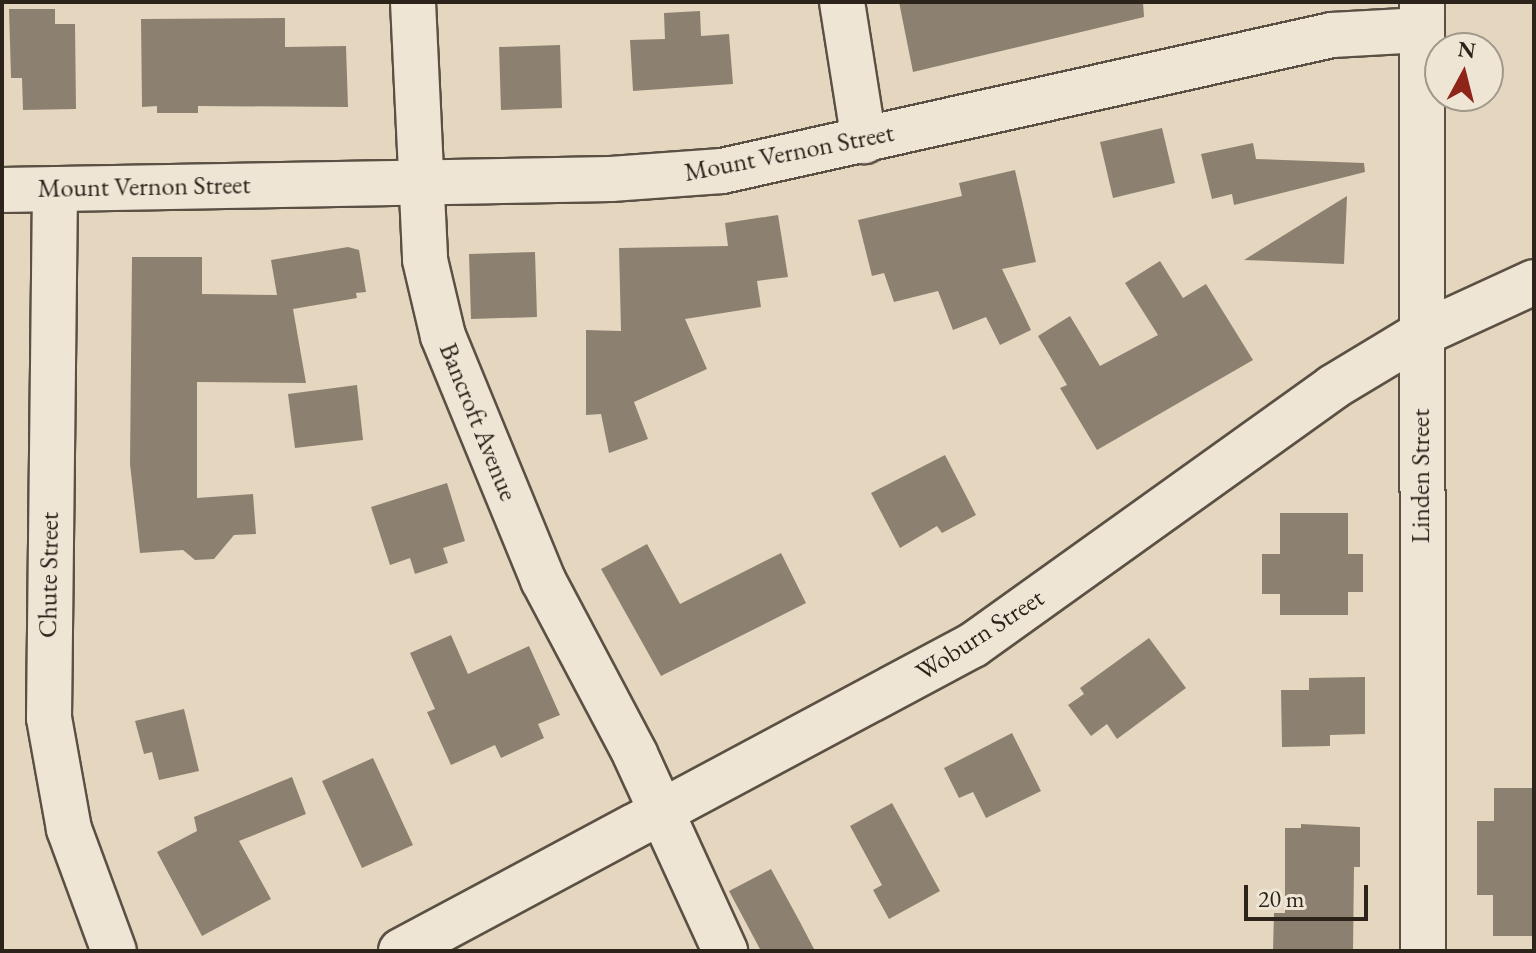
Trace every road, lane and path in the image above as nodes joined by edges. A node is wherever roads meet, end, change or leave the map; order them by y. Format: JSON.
{"nodes":[{"id":1,"x":413,"y":2,"type":"edge"},
{"id":2,"x":842,"y":2,"type":"edge"},
{"id":3,"x":1422,"y":16,"type":"edge"},
{"id":4,"x":864,"y":141,"type":"junction"},
{"id":5,"x":421,"y":183,"type":"junction"},
{"id":6,"x":55,"y":189,"type":"junction"},
{"id":7,"x":2,"y":190,"type":"edge"},
{"id":8,"x":1534,"y":282,"type":"edge"},
{"id":9,"x":1421,"y":334,"type":"junction"},
{"id":10,"x":660,"y":811,"type":"junction"},
{"id":11,"x":114,"y":951,"type":"edge"},
{"id":12,"x":401,"y":951,"type":"edge"},
{"id":13,"x":725,"y":951,"type":"edge"},
{"id":14,"x":1423,"y":951,"type":"edge"}],
"edges":[{"from":1,"to":5,"type":"street","name":"Bancroft Avenue"},
{"from":2,"to":4,"type":"street"},
{"from":3,"to":4,"type":"street","name":"Mount Vernon Street"},
{"from":3,"to":9,"type":"street","name":"Linden Street"},
{"from":4,"to":5,"type":"street","name":"Mount Vernon Street"},
{"from":5,"to":6,"type":"street","name":"Mount Vernon Street"},
{"from":5,"to":10,"type":"street","name":"Bancroft Avenue"},
{"from":6,"to":7,"type":"street","name":"Mount Vernon Street"},
{"from":6,"to":11,"type":"street","name":"Chute Street"},
{"from":8,"to":9,"type":"street","name":"Woburn Street"},
{"from":9,"to":10,"type":"street","name":"Woburn Street"},
{"from":9,"to":14,"type":"street","name":"Linden Street"},
{"from":10,"to":12,"type":"street","name":"Woburn Street"},
{"from":10,"to":13,"type":"street","name":"Bancroft Avenue"}]}
